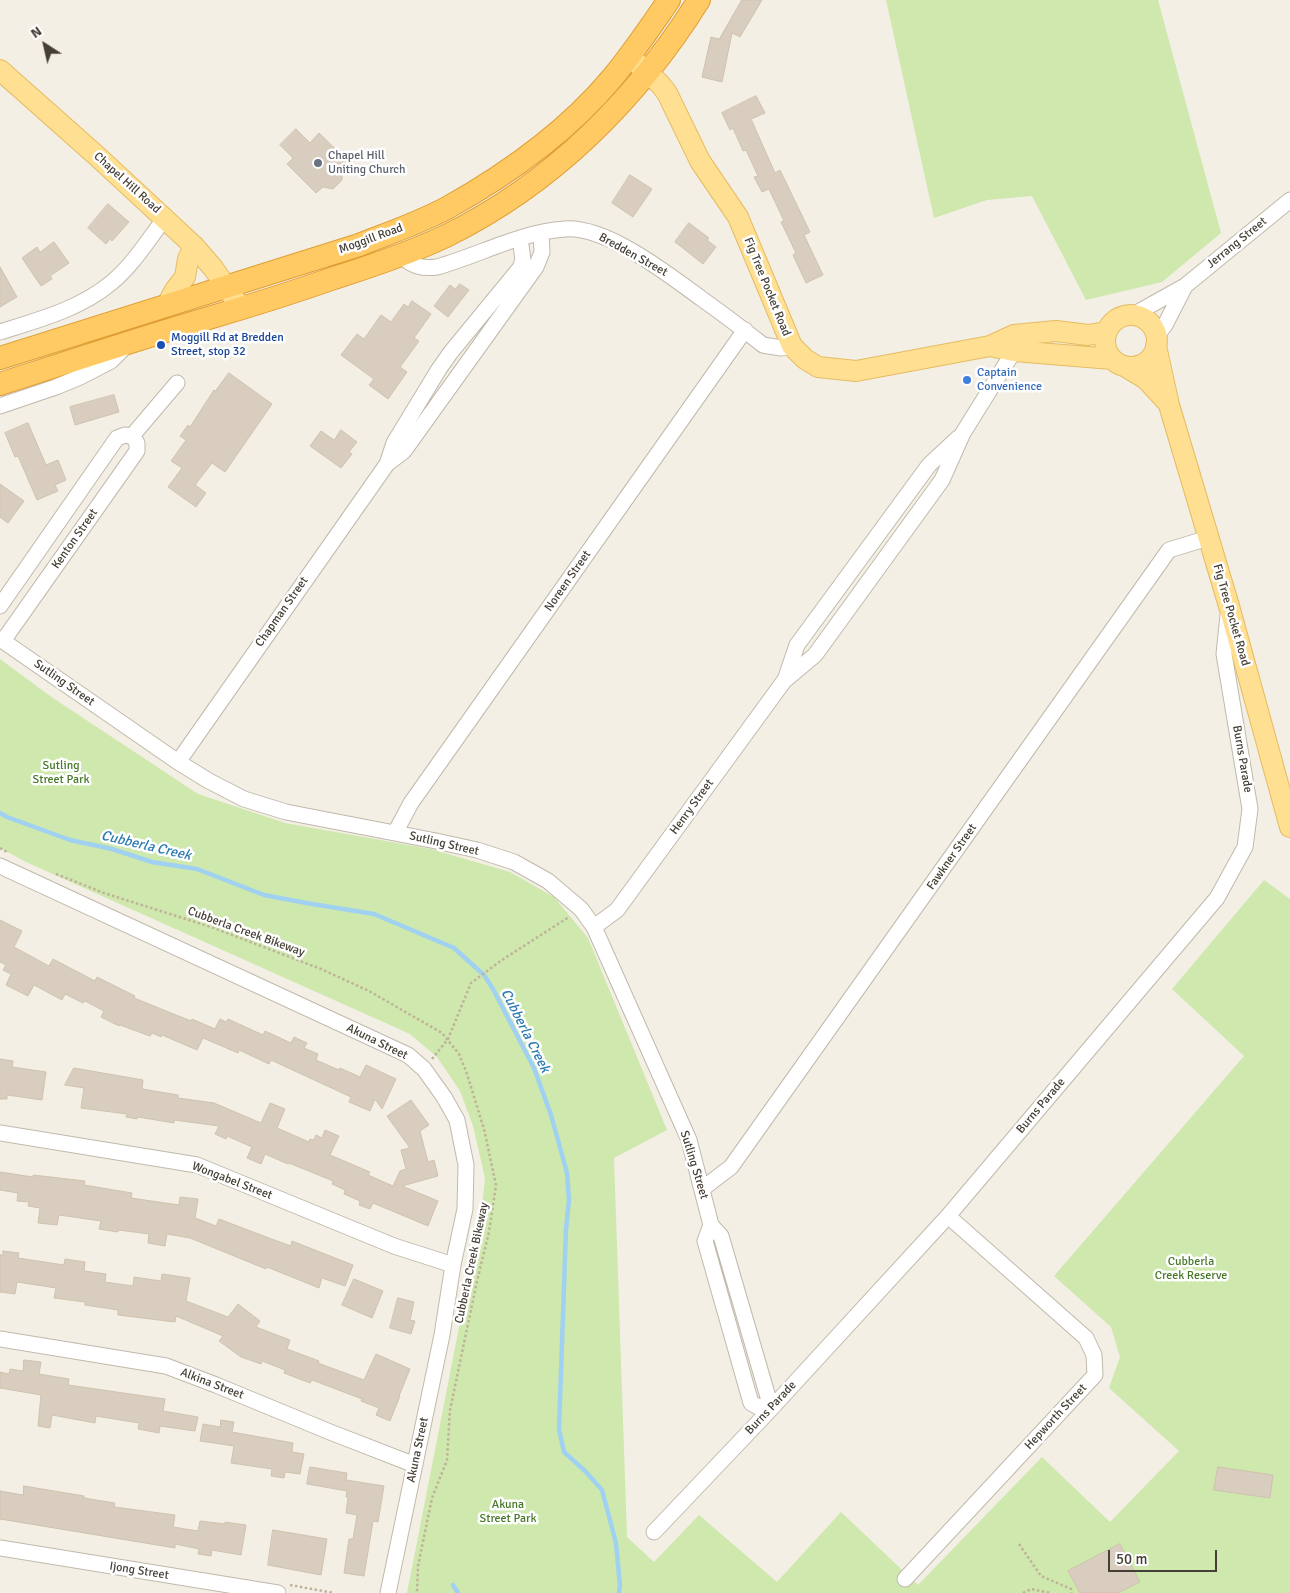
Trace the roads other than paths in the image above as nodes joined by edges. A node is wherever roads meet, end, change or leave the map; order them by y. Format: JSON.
{"nodes":[{"id":1,"x":669,"y":0,"type":"edge"},
{"id":2,"x":699,"y":0,"type":"edge"},
{"id":3,"x":629,"y":56,"type":"junction"},
{"id":4,"x":0,"y":70,"type":"edge"},
{"id":5,"x":648,"y":73,"type":"junction"},
{"id":6,"x":1290,"y":200,"type":"edge"},
{"id":7,"x":165,"y":218,"type":"junction"},
{"id":8,"x":541,"y":233,"type":"junction"},
{"id":9,"x":520,"y":238,"type":"junction"},
{"id":10,"x":194,"y":246,"type":"junction"},
{"id":11,"x":401,"y":256,"type":"junction"},
{"id":12,"x":226,"y":286,"type":"junction"},
{"id":13,"x":1185,"y":286,"type":"junction"},
{"id":14,"x":167,"y":305,"type":"junction"},
{"id":15,"x":241,"y":308,"type":"junction"},
{"id":16,"x":1133,"y":315,"type":"junction"},
{"id":17,"x":745,"y":330,"type":"junction"},
{"id":18,"x":0,"y":332,"type":"edge"},
{"id":19,"x":1106,"y":332,"type":"junction"},
{"id":20,"x":1156,"y":341,"type":"junction"},
{"id":21,"x":128,"y":343,"type":"junction"},
{"id":22,"x":1014,"y":343,"type":"junction"},
{"id":23,"x":792,"y":346,"type":"junction"},
{"id":24,"x":0,"y":358,"type":"edge"},
{"id":25,"x":1119,"y":363,"type":"junction"},
{"id":26,"x":177,"y":383,"type":"dead end"},
{"id":27,"x":0,"y":384,"type":"edge"},
{"id":28,"x":1170,"y":405,"type":"junction"},
{"id":29,"x":0,"y":406,"type":"edge"},
{"id":30,"x":132,"y":436,"type":"junction"},
{"id":31,"x":387,"y":464,"type":"junction"},
{"id":32,"x":1208,"y":538,"type":"junction"},
{"id":33,"x":0,"y":606,"type":"edge"},
{"id":34,"x":1230,"y":606,"type":"junction"},
{"id":35,"x":2,"y":640,"type":"edge"},
{"id":36,"x":178,"y":762,"type":"junction"},
{"id":37,"x":1290,"y":827,"type":"edge"},
{"id":38,"x":395,"y":833,"type":"junction"},
{"id":39,"x":0,"y":866,"type":"edge"},
{"id":40,"x":594,"y":927,"type":"junction"},
{"id":41,"x":0,"y":1133,"type":"edge"},
{"id":42,"x":702,"y":1189,"type":"junction"},
{"id":43,"x":948,"y":1216,"type":"junction"},
{"id":44,"x":453,"y":1266,"type":"junction"},
{"id":45,"x":0,"y":1339,"type":"edge"},
{"id":46,"x":768,"y":1412,"type":"junction"},
{"id":47,"x":415,"y":1465,"type":"junction"},
{"id":48,"x":654,"y":1532,"type":"dead end"},
{"id":49,"x":0,"y":1548,"type":"edge"},
{"id":50,"x":905,"y":1579,"type":"dead end"},
{"id":51,"x":278,"y":1593,"type":"edge"},
{"id":52,"x":388,"y":1593,"type":"edge"}],
"edges":[{"from":1,"to":3,"type":"highway","name":"Moggill Road"},
{"from":2,"to":5,"type":"highway","name":"Moggill Road"},
{"from":3,"to":5,"type":"main road","name":"Fig Tree Pocket Road"},
{"from":3,"to":12,"type":"highway","name":"Moggill Road"},
{"from":4,"to":7,"type":"main road","name":"Chapel Hill Road"},
{"from":5,"to":11,"type":"highway","name":"Moggill Road"},
{"from":5,"to":23,"type":"main road","name":"Fig Tree Pocket Road"},
{"from":6,"to":13,"type":"street","name":"Jerrang Street"},
{"from":7,"to":10,"type":"main road","name":"Chapel Hill Road"},
{"from":7,"to":18,"type":"street"},
{"from":8,"to":9,"type":"street","name":"Bredden Street"},
{"from":8,"to":17,"type":"street","name":"Bredden Street"},
{"from":8,"to":31,"type":"street","name":"Chapman Street"},
{"from":9,"to":11,"type":"street","name":"Bredden Street"},
{"from":9,"to":31,"type":"street","name":"Chapman Street"},
{"from":10,"to":12,"type":"main road","name":"Chapel Hill Road"},
{"from":10,"to":14,"type":"main road"},
{"from":11,"to":15,"type":"highway","name":"Moggill Road"},
{"from":12,"to":14,"type":"highway","name":"Moggill Road"},
{"from":12,"to":15,"type":"main road","name":"Chapel Hill Road"},
{"from":13,"to":16,"type":"street","name":"Jerrang Street"},
{"from":13,"to":20,"type":"street","name":"Jerrang Street"},
{"from":14,"to":24,"type":"highway","name":"Moggill Road"},
{"from":15,"to":21,"type":"highway","name":"Moggill Road"},
{"from":16,"to":19,"type":"main road"},
{"from":16,"to":20,"type":"main road"},
{"from":17,"to":23,"type":"street","name":"Bredden Street"},
{"from":17,"to":38,"type":"street","name":"Noreen Street"},
{"from":19,"to":22,"type":"main road","name":"Fig Tree Pocket Road"},
{"from":19,"to":25,"type":"main road"},
{"from":20,"to":25,"type":"main road"},
{"from":20,"to":28,"type":"main road","name":"Fig Tree Pocket Road"},
{"from":21,"to":27,"type":"highway","name":"Moggill Road"},
{"from":21,"to":29,"type":"street","name":"Moggill Road"},
{"from":22,"to":23,"type":"main road","name":"Fig Tree Pocket Road"},
{"from":22,"to":25,"type":"main road","name":"Fig Tree Pocket Road"},
{"from":22,"to":40,"type":"street","name":"Henry Street"},
{"from":25,"to":28,"type":"main road","name":"Fig Tree Pocket Road"},
{"from":26,"to":30,"type":"street","name":"Kenton Street"},
{"from":28,"to":32,"type":"main road","name":"Fig Tree Pocket Road"},
{"from":30,"to":33,"type":"street","name":"Kenton Street"},
{"from":30,"to":35,"type":"street","name":"Kenton Street"},
{"from":31,"to":36,"type":"street","name":"Chapman Street"},
{"from":32,"to":34,"type":"main road","name":"Fig Tree Pocket Road"},
{"from":32,"to":42,"type":"street","name":"Fawkner Street"},
{"from":34,"to":37,"type":"main road","name":"Fig Tree Pocket Road"},
{"from":34,"to":43,"type":"street","name":"Burns Parade"},
{"from":35,"to":36,"type":"street","name":"Sutling Street"},
{"from":36,"to":38,"type":"street","name":"Sutling Street"},
{"from":38,"to":40,"type":"street","name":"Sutling Street"},
{"from":39,"to":44,"type":"street","name":"Akuna Street"},
{"from":40,"to":42,"type":"street","name":"Sutling Street"},
{"from":41,"to":44,"type":"street","name":"Wongabel Street"},
{"from":42,"to":46,"type":"street","name":"Sutling Street"},
{"from":43,"to":46,"type":"street","name":"Burns Parade"},
{"from":43,"to":50,"type":"street","name":"Hepworth Street"},
{"from":44,"to":47,"type":"street","name":"Akuna Street"},
{"from":45,"to":47,"type":"street","name":"Alkina Street"},
{"from":46,"to":48,"type":"street","name":"Burns Parade"},
{"from":47,"to":52,"type":"street","name":"Akuna Street"},
{"from":49,"to":51,"type":"street","name":"Ijong Street"}]}
